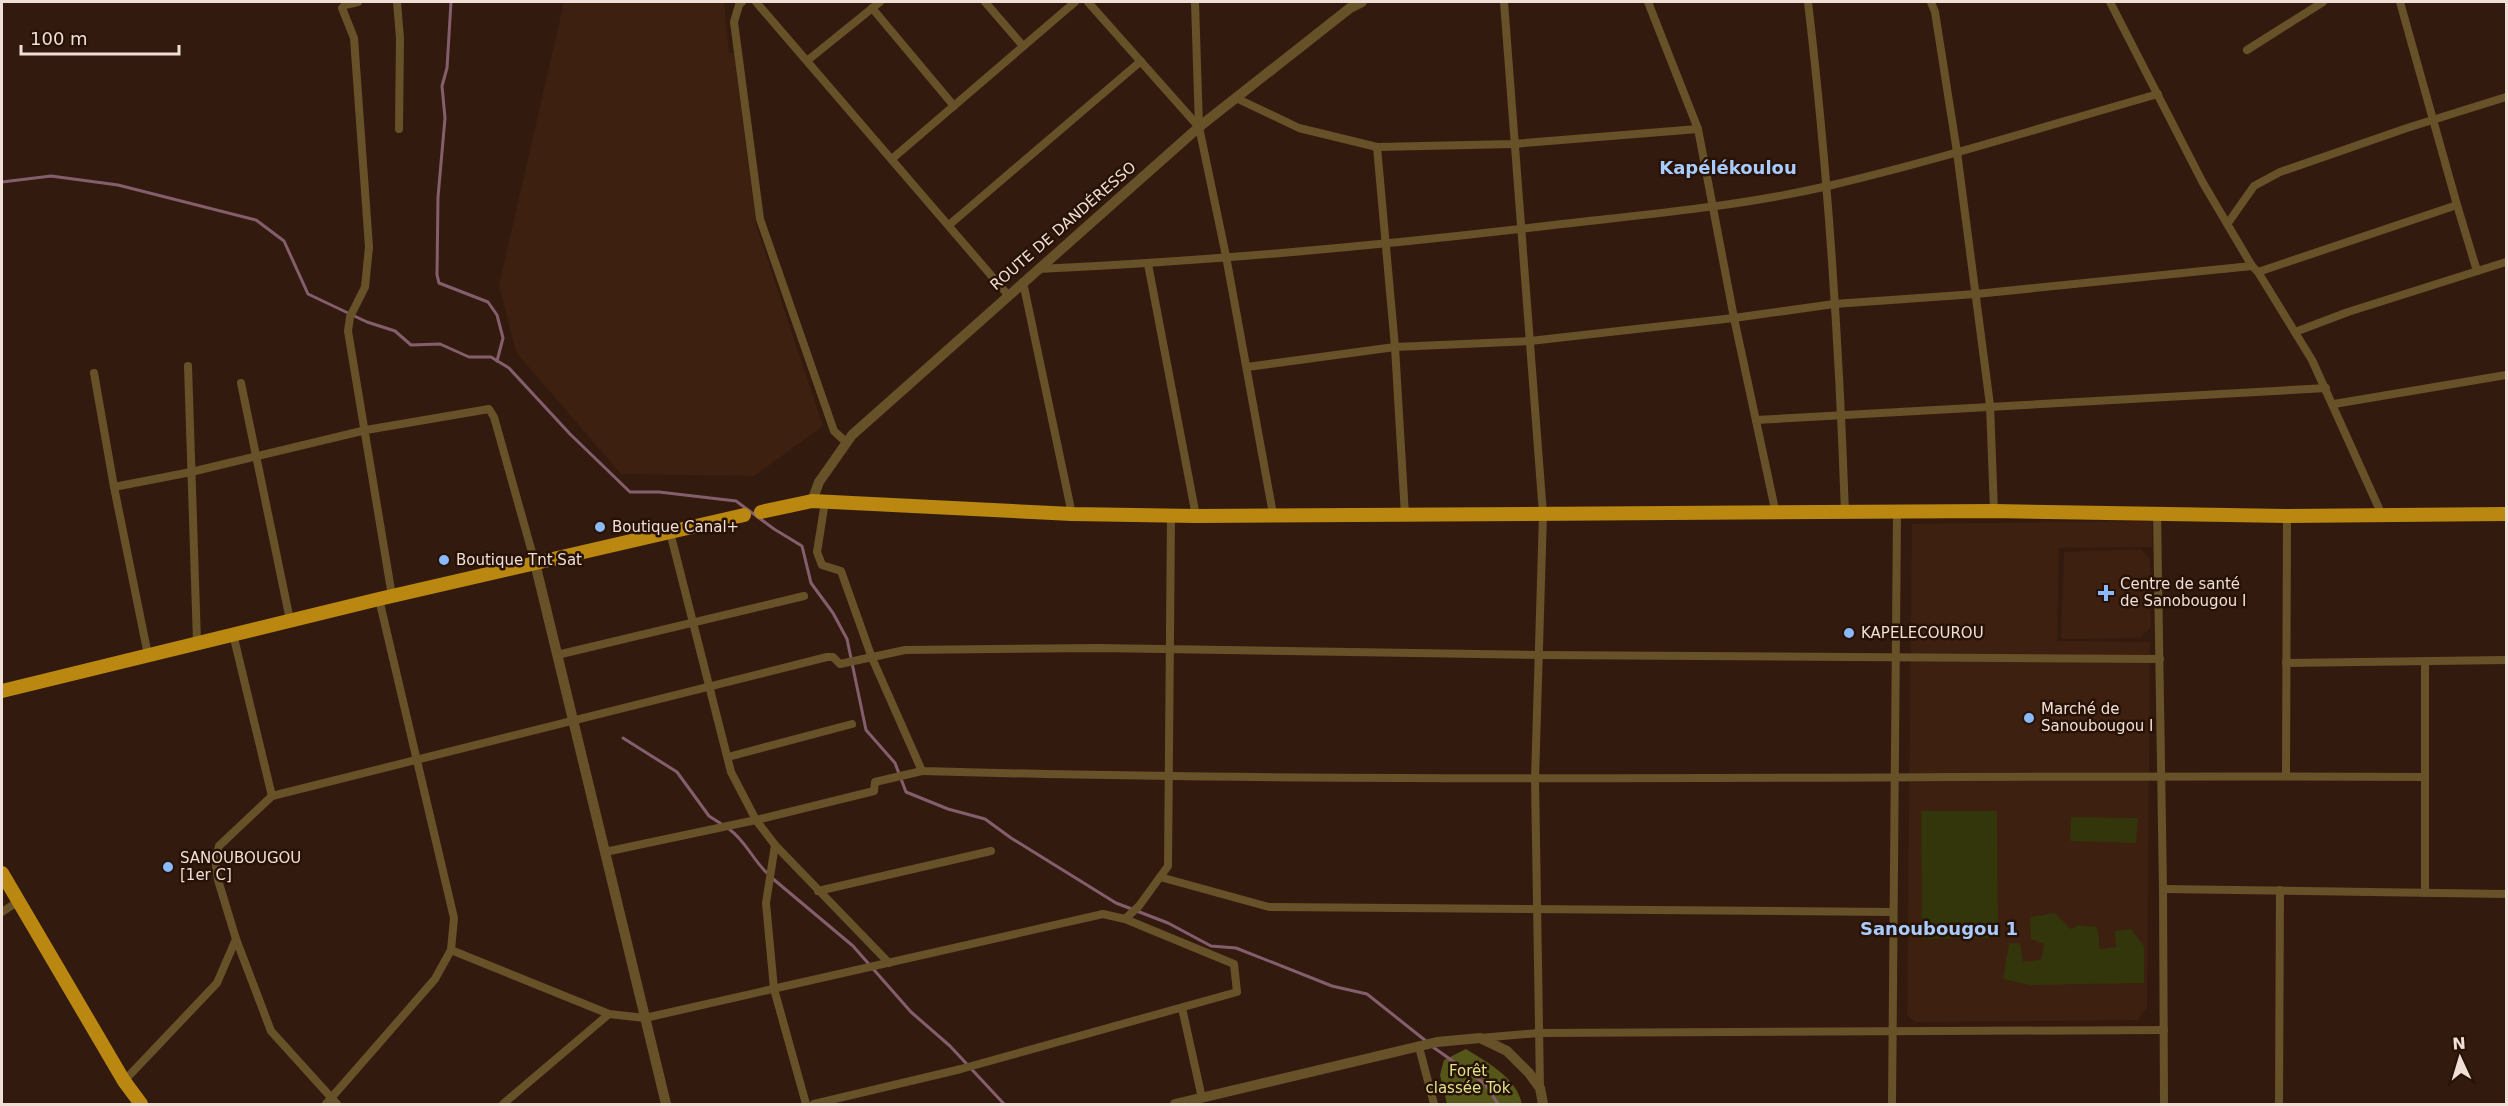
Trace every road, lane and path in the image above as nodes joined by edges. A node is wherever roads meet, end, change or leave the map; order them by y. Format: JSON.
{"nodes":[{"id":1,"x":358,"y":2,"type":"edge"},
{"id":2,"x":397,"y":2,"type":"edge"},
{"id":3,"x":742,"y":2,"type":"edge"},
{"id":4,"x":756,"y":2,"type":"edge"},
{"id":5,"x":880,"y":2,"type":"edge"},
{"id":6,"x":985,"y":2,"type":"edge"},
{"id":7,"x":1075,"y":2,"type":"edge"},
{"id":8,"x":1088,"y":2,"type":"edge"},
{"id":9,"x":1195,"y":2,"type":"edge"},
{"id":10,"x":1362,"y":2,"type":"edge"},
{"id":11,"x":1504,"y":2,"type":"edge"},
{"id":12,"x":1648,"y":2,"type":"edge"},
{"id":13,"x":1808,"y":2,"type":"edge"},
{"id":14,"x":1931,"y":2,"type":"edge"},
{"id":15,"x":2110,"y":2,"type":"edge"},
{"id":16,"x":2323,"y":2,"type":"edge"},
{"id":17,"x":2400,"y":2,"type":"edge"},
{"id":18,"x":1348,"y":5,"type":"edge"},
{"id":19,"x":872,"y":8,"type":"junction"},
{"id":20,"x":1023,"y":46,"type":"junction"},
{"id":21,"x":2247,"y":50,"type":"dead end"},
{"id":22,"x":808,"y":60,"type":"junction"},
{"id":23,"x":1141,"y":61,"type":"junction"},
{"id":24,"x":2158,"y":94,"type":"junction"},
{"id":25,"x":2506,"y":97,"type":"edge"},
{"id":26,"x":1236,"y":98,"type":"junction"},
{"id":27,"x":954,"y":106,"type":"junction"},
{"id":28,"x":2434,"y":120,"type":"junction"},
{"id":29,"x":1199,"y":127,"type":"junction"},
{"id":30,"x":399,"y":129,"type":"dead end"},
{"id":31,"x":1698,"y":129,"type":"junction"},
{"id":32,"x":1513,"y":144,"type":"junction"},
{"id":33,"x":1377,"y":147,"type":"junction"},
{"id":34,"x":1957,"y":152,"type":"junction"},
{"id":35,"x":893,"y":158,"type":"junction"},
{"id":36,"x":1826,"y":186,"type":"junction"},
{"id":37,"x":2457,"y":205,"type":"junction"},
{"id":38,"x":1713,"y":206,"type":"junction"},
{"id":39,"x":2228,"y":223,"type":"junction"},
{"id":40,"x":949,"y":225,"type":"junction"},
{"id":41,"x":1522,"y":229,"type":"junction"},
{"id":42,"x":1386,"y":244,"type":"junction"},
{"id":43,"x":1226,"y":256,"type":"junction"},
{"id":44,"x":2506,"y":262,"type":"edge"},
{"id":45,"x":1148,"y":264,"type":"junction"},
{"id":46,"x":1038,"y":269,"type":"junction"},
{"id":47,"x":2255,"y":269,"type":"junction"},
{"id":48,"x":2478,"y":271,"type":"junction"},
{"id":49,"x":1023,"y":282,"type":"junction"},
{"id":50,"x":1976,"y":294,"type":"junction"},
{"id":51,"x":1008,"y":295,"type":"junction"},
{"id":52,"x":1834,"y":304,"type":"junction"},
{"id":53,"x":1734,"y":318,"type":"junction"},
{"id":54,"x":2295,"y":332,"type":"junction"},
{"id":55,"x":1530,"y":341,"type":"junction"},
{"id":56,"x":1395,"y":347,"type":"junction"},
{"id":57,"x":188,"y":366,"type":"dead end"},
{"id":58,"x":1247,"y":367,"type":"junction"},
{"id":59,"x":94,"y":373,"type":"dead end"},
{"id":60,"x":2506,"y":375,"type":"edge"},
{"id":61,"x":241,"y":383,"type":"dead end"},
{"id":62,"x":2326,"y":388,"type":"junction"},
{"id":63,"x":2334,"y":404,"type":"junction"},
{"id":64,"x":1990,"y":405,"type":"junction"},
{"id":65,"x":1842,"y":414,"type":"junction"},
{"id":66,"x":1756,"y":420,"type":"junction"},
{"id":67,"x":366,"y":430,"type":"junction"},
{"id":68,"x":847,"y":443,"type":"junction"},
{"id":69,"x":257,"y":456,"type":"junction"},
{"id":70,"x":191,"y":472,"type":"junction"},
{"id":71,"x":114,"y":487,"type":"junction"},
{"id":72,"x":818,"y":502,"type":"junction"},
{"id":73,"x":1994,"y":511,"type":"junction"},
{"id":74,"x":761,"y":512,"type":"dead end"},
{"id":75,"x":1845,"y":513,"type":"junction"},
{"id":76,"x":1897,"y":513,"type":"junction"},
{"id":77,"x":2157,"y":513,"type":"junction"},
{"id":78,"x":1072,"y":514,"type":"junction"},
{"id":79,"x":1273,"y":514,"type":"junction"},
{"id":80,"x":1543,"y":514,"type":"junction"},
{"id":81,"x":1776,"y":514,"type":"junction"},
{"id":82,"x":2506,"y":514,"type":"edge"},
{"id":83,"x":744,"y":515,"type":"dead end"},
{"id":84,"x":1172,"y":515,"type":"junction"},
{"id":85,"x":1405,"y":515,"type":"junction"},
{"id":86,"x":2382,"y":515,"type":"junction"},
{"id":87,"x":1196,"y":516,"type":"junction"},
{"id":88,"x":2287,"y":516,"type":"junction"},
{"id":89,"x":670,"y":532,"type":"junction"},
{"id":90,"x":535,"y":563,"type":"junction"},
{"id":91,"x":804,"y":596,"type":"dead end"},
{"id":92,"x":386,"y":597,"type":"junction"},
{"id":93,"x":290,"y":620,"type":"junction"},
{"id":94,"x":693,"y":622,"type":"junction"},
{"id":95,"x":233,"y":634,"type":"junction"},
{"id":96,"x":197,"y":642,"type":"junction"},
{"id":97,"x":1170,"y":649,"type":"junction"},
{"id":98,"x":148,"y":655,"type":"junction"},
{"id":99,"x":557,"y":655,"type":"junction"},
{"id":100,"x":1539,"y":655,"type":"junction"},
{"id":101,"x":1897,"y":657,"type":"junction"},
{"id":102,"x":872,"y":658,"type":"junction"},
{"id":103,"x":2160,"y":659,"type":"junction"},
{"id":104,"x":2506,"y":660,"type":"edge"},
{"id":105,"x":2425,"y":661,"type":"junction"},
{"id":106,"x":2286,"y":663,"type":"junction"},
{"id":107,"x":710,"y":688,"type":"junction"},
{"id":108,"x":2,"y":691,"type":"edge"},
{"id":109,"x":574,"y":722,"type":"junction"},
{"id":110,"x":852,"y":724,"type":"dead end"},
{"id":111,"x":728,"y":757,"type":"junction"},
{"id":112,"x":417,"y":759,"type":"junction"},
{"id":113,"x":922,"y":771,"type":"junction"},
{"id":114,"x":2162,"y":776,"type":"junction"},
{"id":115,"x":2286,"y":776,"type":"junction"},
{"id":116,"x":2425,"y":777,"type":"junction"},
{"id":117,"x":1169,"y":778,"type":"junction"},
{"id":118,"x":1894,"y":778,"type":"junction"},
{"id":119,"x":1535,"y":779,"type":"junction"},
{"id":120,"x":272,"y":795,"type":"junction"},
{"id":121,"x":756,"y":820,"type":"junction"},
{"id":122,"x":775,"y":845,"type":"junction"},
{"id":123,"x":991,"y":851,"type":"dead end"},
{"id":124,"x":605,"y":852,"type":"junction"},
{"id":125,"x":2,"y":873,"type":"edge"},
{"id":126,"x":1160,"y":877,"type":"junction"},
{"id":127,"x":2163,"y":889,"type":"junction"},
{"id":128,"x":2280,"y":890,"type":"junction"},
{"id":129,"x":818,"y":891,"type":"junction"},
{"id":130,"x":2425,"y":892,"type":"junction"},
{"id":131,"x":2506,"y":894,"type":"edge"},
{"id":132,"x":19,"y":901,"type":"junction"},
{"id":133,"x":1536,"y":908,"type":"junction"},
{"id":134,"x":2,"y":912,"type":"edge"},
{"id":135,"x":1892,"y":912,"type":"junction"},
{"id":136,"x":1127,"y":917,"type":"junction"},
{"id":137,"x":237,"y":939,"type":"junction"},
{"id":138,"x":451,"y":950,"type":"junction"},
{"id":139,"x":889,"y":963,"type":"junction"},
{"id":140,"x":774,"y":989,"type":"junction"},
{"id":141,"x":1182,"y":1008,"type":"junction"},
{"id":142,"x":609,"y":1014,"type":"junction"},
{"id":143,"x":645,"y":1018,"type":"junction"},
{"id":144,"x":2164,"y":1030,"type":"junction"},
{"id":145,"x":1893,"y":1032,"type":"junction"},
{"id":146,"x":1539,"y":1033,"type":"junction"},
{"id":147,"x":1480,"y":1038,"type":"junction"},
{"id":148,"x":1420,"y":1047,"type":"junction"},
{"id":149,"x":124,"y":1081,"type":"junction"},
{"id":150,"x":1540,"y":1088,"type":"junction"},
{"id":151,"x":1202,"y":1098,"type":"junction"},
{"id":152,"x":1215,"y":1100,"type":"edge"},
{"id":153,"x":332,"y":1102,"type":"edge"},
{"id":154,"x":141,"y":1104,"type":"edge"},
{"id":155,"x":503,"y":1104,"type":"edge"},
{"id":156,"x":666,"y":1104,"type":"edge"},
{"id":157,"x":806,"y":1104,"type":"edge"},
{"id":158,"x":814,"y":1104,"type":"edge"},
{"id":159,"x":1175,"y":1104,"type":"edge"},
{"id":160,"x":1434,"y":1104,"type":"edge"},
{"id":161,"x":1543,"y":1104,"type":"edge"},
{"id":162,"x":1892,"y":1104,"type":"edge"},
{"id":163,"x":2164,"y":1104,"type":"edge"},
{"id":164,"x":2279,"y":1104,"type":"edge"}],
"edges":[{"from":1,"to":67,"type":"street"},
{"from":2,"to":30,"type":"street"},
{"from":3,"to":68,"type":"street"},
{"from":4,"to":22,"type":"street"},
{"from":5,"to":19,"type":"street"},
{"from":6,"to":20,"type":"street"},
{"from":7,"to":20,"type":"street"},
{"from":8,"to":23,"type":"street"},
{"from":9,"to":29,"type":"street"},
{"from":10,"to":18,"type":"street","name":"ROUTE DE DANDÉRESSO"},
{"from":11,"to":32,"type":"street"},
{"from":12,"to":31,"type":"street"},
{"from":13,"to":36,"type":"street"},
{"from":14,"to":34,"type":"street"},
{"from":15,"to":24,"type":"street"},
{"from":16,"to":21,"type":"street"},
{"from":17,"to":28,"type":"street"},
{"from":18,"to":26,"type":"street","name":"ROUTE DE DANDÉRESSO"},
{"from":19,"to":22,"type":"street"},
{"from":19,"to":27,"type":"street"},
{"from":20,"to":27,"type":"street"},
{"from":22,"to":35,"type":"street"},
{"from":23,"to":29,"type":"street"},
{"from":23,"to":40,"type":"street"},
{"from":24,"to":34,"type":"street"},
{"from":24,"to":39,"type":"street"},
{"from":25,"to":28,"type":"street"},
{"from":26,"to":29,"type":"street","name":"ROUTE DE DANDÉRESSO"},
{"from":26,"to":33,"type":"street"},
{"from":27,"to":35,"type":"street"},
{"from":28,"to":37,"type":"street"},
{"from":28,"to":39,"type":"street"},
{"from":29,"to":43,"type":"street"},
{"from":29,"to":46,"type":"street","name":"ROUTE DE DANDÉRESSO"},
{"from":31,"to":32,"type":"street"},
{"from":31,"to":38,"type":"street"},
{"from":32,"to":33,"type":"street"},
{"from":32,"to":41,"type":"street"},
{"from":33,"to":42,"type":"street"},
{"from":34,"to":36,"type":"street"},
{"from":34,"to":50,"type":"street"},
{"from":35,"to":40,"type":"street"},
{"from":36,"to":38,"type":"street"},
{"from":36,"to":52,"type":"street"},
{"from":37,"to":47,"type":"street"},
{"from":37,"to":48,"type":"street"},
{"from":38,"to":41,"type":"street"},
{"from":38,"to":53,"type":"street"},
{"from":39,"to":47,"type":"street"},
{"from":40,"to":51,"type":"street"},
{"from":41,"to":42,"type":"street"},
{"from":41,"to":55,"type":"street"},
{"from":42,"to":43,"type":"street"},
{"from":42,"to":56,"type":"street"},
{"from":43,"to":45,"type":"street"},
{"from":43,"to":58,"type":"street"},
{"from":44,"to":48,"type":"street"},
{"from":45,"to":46,"type":"street"},
{"from":45,"to":87,"type":"street"},
{"from":46,"to":49,"type":"street","name":"ROUTE DE DANDÉRESSO"},
{"from":47,"to":50,"type":"street"},
{"from":47,"to":54,"type":"street"},
{"from":48,"to":54,"type":"street"},
{"from":49,"to":51,"type":"street","name":"ROUTE DE DANDÉRESSO"},
{"from":49,"to":78,"type":"street"},
{"from":50,"to":52,"type":"street"},
{"from":50,"to":64,"type":"street"},
{"from":51,"to":68,"type":"street","name":"ROUTE DE DANDÉRESSO"},
{"from":52,"to":53,"type":"street"},
{"from":52,"to":65,"type":"street"},
{"from":53,"to":55,"type":"street"},
{"from":53,"to":66,"type":"street"},
{"from":54,"to":62,"type":"street"},
{"from":55,"to":56,"type":"street"},
{"from":55,"to":80,"type":"street"},
{"from":56,"to":58,"type":"street"},
{"from":56,"to":85,"type":"street"},
{"from":57,"to":70,"type":"street"},
{"from":58,"to":79,"type":"street"},
{"from":59,"to":71,"type":"street"},
{"from":60,"to":63,"type":"street"},
{"from":61,"to":69,"type":"street"},
{"from":62,"to":63,"type":"street"},
{"from":62,"to":64,"type":"street"},
{"from":63,"to":86,"type":"street"},
{"from":64,"to":65,"type":"street"},
{"from":64,"to":73,"type":"street"},
{"from":65,"to":66,"type":"street"},
{"from":65,"to":75,"type":"street"},
{"from":66,"to":81,"type":"street"},
{"from":67,"to":69,"type":"street"},
{"from":67,"to":90,"type":"street"},
{"from":67,"to":92,"type":"street"},
{"from":68,"to":72,"type":"street","name":"ROUTE DE DANDÉRESSO"},
{"from":69,"to":70,"type":"street"},
{"from":69,"to":93,"type":"street"},
{"from":70,"to":71,"type":"street"},
{"from":70,"to":96,"type":"street"},
{"from":71,"to":98,"type":"street"},
{"from":72,"to":74,"type":"highway"},
{"from":72,"to":78,"type":"highway"},
{"from":72,"to":102,"type":"street"},
{"from":73,"to":76,"type":"highway"},
{"from":73,"to":77,"type":"highway"},
{"from":75,"to":76,"type":"highway"},
{"from":75,"to":81,"type":"highway"},
{"from":76,"to":101,"type":"street"},
{"from":77,"to":88,"type":"highway"},
{"from":77,"to":103,"type":"street"},
{"from":78,"to":84,"type":"highway"},
{"from":79,"to":85,"type":"highway"},
{"from":79,"to":87,"type":"highway"},
{"from":80,"to":81,"type":"highway"},
{"from":80,"to":85,"type":"highway"},
{"from":80,"to":100,"type":"street"},
{"from":82,"to":86,"type":"highway"},
{"from":83,"to":89,"type":"highway"},
{"from":84,"to":87,"type":"highway"},
{"from":84,"to":97,"type":"street"},
{"from":86,"to":88,"type":"highway"},
{"from":88,"to":106,"type":"street"},
{"from":89,"to":90,"type":"highway"},
{"from":89,"to":94,"type":"street"},
{"from":90,"to":92,"type":"highway"},
{"from":90,"to":99,"type":"street"},
{"from":91,"to":94,"type":"street"},
{"from":92,"to":93,"type":"highway"},
{"from":92,"to":112,"type":"street"},
{"from":93,"to":95,"type":"highway"},
{"from":94,"to":99,"type":"street"},
{"from":94,"to":107,"type":"street"},
{"from":95,"to":96,"type":"highway"},
{"from":95,"to":120,"type":"street"},
{"from":96,"to":98,"type":"highway"},
{"from":97,"to":100,"type":"street"},
{"from":97,"to":102,"type":"street"},
{"from":97,"to":117,"type":"street"},
{"from":98,"to":108,"type":"highway"},
{"from":99,"to":109,"type":"street"},
{"from":100,"to":101,"type":"street"},
{"from":100,"to":119,"type":"street"},
{"from":101,"to":103,"type":"street"},
{"from":101,"to":118,"type":"street"},
{"from":102,"to":107,"type":"street"},
{"from":102,"to":113,"type":"street"},
{"from":103,"to":114,"type":"street"},
{"from":104,"to":105,"type":"street"},
{"from":105,"to":106,"type":"street"},
{"from":105,"to":116,"type":"street"},
{"from":106,"to":115,"type":"street"},
{"from":107,"to":109,"type":"street"},
{"from":107,"to":111,"type":"street"},
{"from":109,"to":112,"type":"street"},
{"from":109,"to":124,"type":"street"},
{"from":110,"to":111,"type":"street"},
{"from":111,"to":121,"type":"street"},
{"from":112,"to":120,"type":"street"},
{"from":112,"to":138,"type":"street"},
{"from":113,"to":117,"type":"street"},
{"from":113,"to":121,"type":"street"},
{"from":114,"to":115,"type":"street"},
{"from":114,"to":118,"type":"street"},
{"from":114,"to":127,"type":"street"},
{"from":115,"to":116,"type":"street"},
{"from":116,"to":130,"type":"street"},
{"from":117,"to":119,"type":"street"},
{"from":117,"to":126,"type":"street"},
{"from":118,"to":119,"type":"street"},
{"from":118,"to":135,"type":"street"},
{"from":119,"to":133,"type":"street"},
{"from":120,"to":137,"type":"street"},
{"from":121,"to":122,"type":"street"},
{"from":121,"to":124,"type":"street"},
{"from":122,"to":129,"type":"street"},
{"from":122,"to":140,"type":"street"},
{"from":123,"to":129,"type":"street"},
{"from":124,"to":143,"type":"street"},
{"from":125,"to":132,"type":"highway"},
{"from":126,"to":133,"type":"street"},
{"from":126,"to":136,"type":"street"},
{"from":127,"to":128,"type":"street"},
{"from":127,"to":144,"type":"street"},
{"from":128,"to":130,"type":"street"},
{"from":128,"to":164,"type":"street"},
{"from":129,"to":139,"type":"street"},
{"from":130,"to":131,"type":"street"},
{"from":132,"to":134,"type":"street"},
{"from":132,"to":149,"type":"highway"},
{"from":133,"to":135,"type":"street"},
{"from":133,"to":146,"type":"street"},
{"from":135,"to":145,"type":"street"},
{"from":136,"to":139,"type":"street"},
{"from":136,"to":141,"type":"street"},
{"from":137,"to":149,"type":"street"},
{"from":137,"to":153,"type":"street"},
{"from":138,"to":142,"type":"street"},
{"from":138,"to":153,"type":"street"},
{"from":139,"to":140,"type":"street"},
{"from":140,"to":143,"type":"street"},
{"from":140,"to":157,"type":"street"},
{"from":141,"to":151,"type":"street"},
{"from":141,"to":158,"type":"street"},
{"from":142,"to":143,"type":"street"},
{"from":142,"to":155,"type":"street"},
{"from":143,"to":156,"type":"street"},
{"from":144,"to":145,"type":"street"},
{"from":144,"to":163,"type":"street"},
{"from":145,"to":146,"type":"street"},
{"from":145,"to":162,"type":"street"},
{"from":146,"to":147,"type":"street"},
{"from":146,"to":150,"type":"street"},
{"from":147,"to":148,"type":"street"},
{"from":147,"to":150,"type":"street"},
{"from":148,"to":152,"type":"street"},
{"from":148,"to":160,"type":"street"},
{"from":149,"to":154,"type":"highway"},
{"from":150,"to":161,"type":"street"},
{"from":151,"to":152,"type":"street"},
{"from":151,"to":159,"type":"street"}]}
